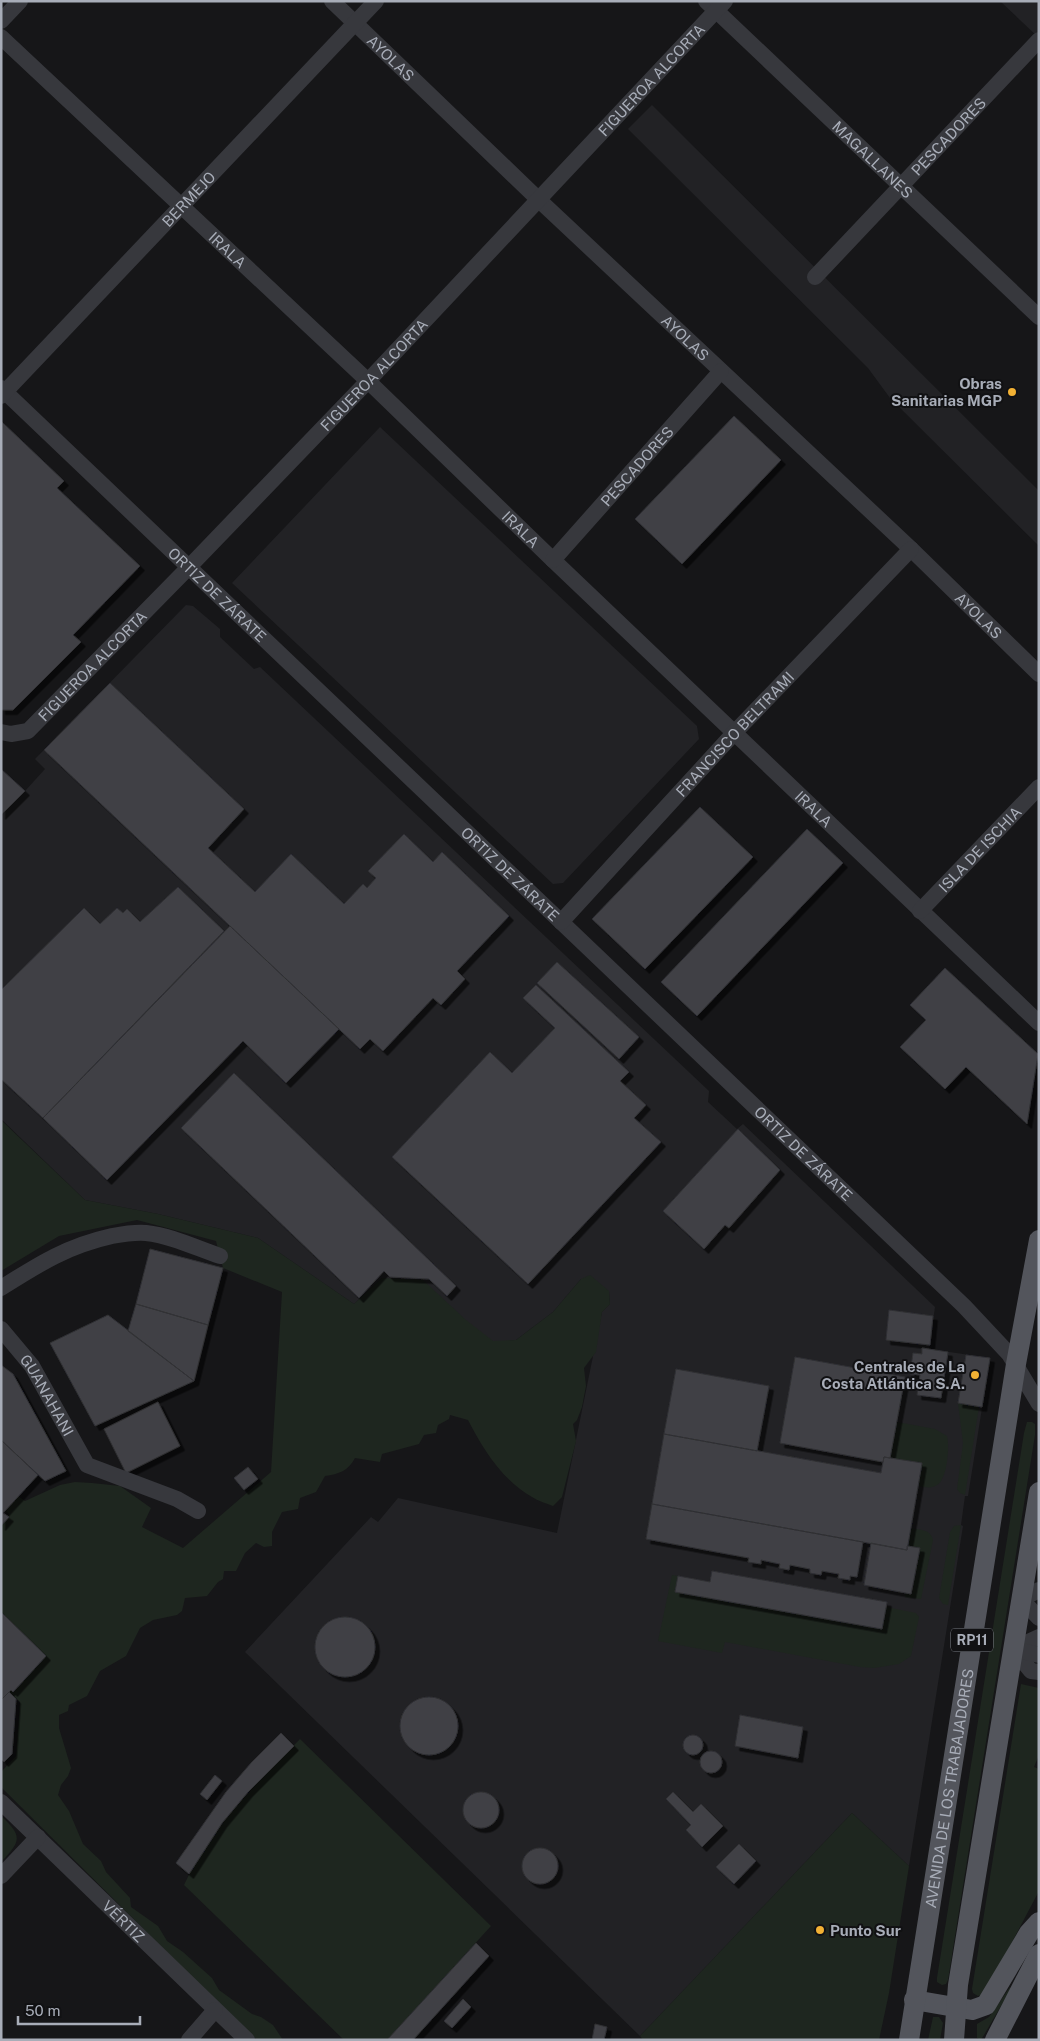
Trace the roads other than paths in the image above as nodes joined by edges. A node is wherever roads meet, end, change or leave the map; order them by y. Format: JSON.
{"nodes":[{"id":1,"x":20,"y":1,"type":"edge"},
{"id":2,"x":332,"y":1,"type":"edge"},
{"id":3,"x":376,"y":1,"type":"edge"},
{"id":4,"x":716,"y":4,"type":"edge"},
{"id":5,"x":1,"y":21,"type":"edge"},
{"id":6,"x":355,"y":23,"type":"junction"},
{"id":7,"x":1,"y":37,"type":"edge"},
{"id":8,"x":1039,"y":40,"type":"edge"},
{"id":9,"x":900,"y":186,"type":"junction"},
{"id":10,"x":539,"y":200,"type":"junction"},
{"id":11,"x":182,"y":206,"type":"junction"},
{"id":12,"x":815,"y":277,"type":"dead end"},
{"id":13,"x":1039,"y":317,"type":"edge"},
{"id":14,"x":721,"y":371,"type":"junction"},
{"id":15,"x":368,"y":381,"type":"junction"},
{"id":16,"x":2,"y":392,"type":"edge"},
{"id":17,"x":911,"y":549,"type":"junction"},
{"id":18,"x":553,"y":560,"type":"junction"},
{"id":19,"x":189,"y":567,"type":"junction"},
{"id":20,"x":1039,"y":674,"type":"edge"},
{"id":21,"x":735,"y":732,"type":"junction"},
{"id":22,"x":6,"y":733,"type":"edge"},
{"id":23,"x":1039,"y":787,"type":"edge"},
{"id":24,"x":920,"y":911,"type":"junction"},
{"id":25,"x":560,"y":922,"type":"junction"},
{"id":26,"x":1039,"y":1023,"type":"edge"},
{"id":27,"x":1039,"y":1240,"type":"edge"},
{"id":28,"x":220,"y":1256,"type":"dead end"},
{"id":29,"x":1,"y":1288,"type":"edge"},
{"id":30,"x":1,"y":1329,"type":"edge"},
{"id":31,"x":1016,"y":1364,"type":"junction"},
{"id":32,"x":1039,"y":1404,"type":"edge"},
{"id":33,"x":1039,"y":1492,"type":"edge"},
{"id":34,"x":198,"y":1512,"type":"dead end"},
{"id":35,"x":1033,"y":1566,"type":"edge"},
{"id":36,"x":1033,"y":1597,"type":"edge"},
{"id":37,"x":1039,"y":1618,"type":"edge"},
{"id":38,"x":1039,"y":1637,"type":"edge"},
{"id":39,"x":1013,"y":1649,"type":"junction"},
{"id":40,"x":1039,"y":1655,"type":"edge"},
{"id":41,"x":1039,"y":1672,"type":"edge"},
{"id":42,"x":1,"y":1802,"type":"edge"},
{"id":43,"x":38,"y":1837,"type":"junction"},
{"id":44,"x":1,"y":1876,"type":"edge"},
{"id":45,"x":1039,"y":1922,"type":"edge"},
{"id":46,"x":1039,"y":1954,"type":"edge"},
{"id":47,"x":914,"y":2000,"type":"junction"},
{"id":48,"x":955,"y":2007,"type":"junction"},
{"id":49,"x":215,"y":2010,"type":"junction"},
{"id":50,"x":189,"y":2040,"type":"edge"},
{"id":51,"x":246,"y":2040,"type":"edge"},
{"id":52,"x":909,"y":2040,"type":"edge"},
{"id":53,"x":954,"y":2040,"type":"edge"},
{"id":54,"x":996,"y":2040,"type":"edge"}],
"edges":[{"from":1,"to":5,"type":"street"},
{"from":2,"to":6,"type":"street","name":"AYOLAS"},
{"from":3,"to":6,"type":"street","name":"BERMEJO"},
{"from":4,"to":9,"type":"street","name":"MAGALLANES"},
{"from":4,"to":10,"type":"street","name":"FIGUEROA ALCORTA"},
{"from":6,"to":10,"type":"street","name":"AYOLAS"},
{"from":6,"to":11,"type":"street","name":"BERMEJO"},
{"from":7,"to":11,"type":"street","name":"IRALA"},
{"from":8,"to":9,"type":"street","name":"PESCADORES"},
{"from":9,"to":12,"type":"street","name":"PESCADORES"},
{"from":9,"to":13,"type":"street","name":"MAGALLANES"},
{"from":10,"to":14,"type":"street","name":"AYOLAS"},
{"from":10,"to":15,"type":"street","name":"FIGUEROA ALCORTA"},
{"from":11,"to":15,"type":"street","name":"IRALA"},
{"from":11,"to":16,"type":"street","name":"BERMEJO"},
{"from":14,"to":17,"type":"street","name":"AYOLAS"},
{"from":14,"to":18,"type":"street","name":"PESCADORES"},
{"from":15,"to":18,"type":"street","name":"IRALA"},
{"from":15,"to":19,"type":"street","name":"FIGUEROA ALCORTA"},
{"from":16,"to":19,"type":"street","name":"ORTIZ DE ZÁRATE"},
{"from":17,"to":20,"type":"street","name":"AYOLAS"},
{"from":17,"to":21,"type":"street","name":"FRANCISCO BELTRAMI"},
{"from":18,"to":21,"type":"street","name":"IRALA"},
{"from":19,"to":22,"type":"street","name":"FIGUEROA ALCORTA"},
{"from":19,"to":25,"type":"street","name":"ORTIZ DE ZÁRATE"},
{"from":21,"to":24,"type":"street","name":"IRALA"},
{"from":21,"to":25,"type":"street","name":"FRANCISCO BELTRAMI"},
{"from":23,"to":24,"type":"street","name":"ISLA DE ISCHIA"},
{"from":24,"to":26,"type":"street","name":"IRALA"},
{"from":25,"to":31,"type":"street","name":"ORTIZ DE ZÁRATE"},
{"from":27,"to":31,"type":"main road","name":"AVENIDA DE LOS TRABAJADORES","number":"RP11"},
{"from":28,"to":29,"type":"street"},
{"from":30,"to":34,"type":"street","name":"GUANAHANI"},
{"from":31,"to":32,"type":"street","name":"ORTIZ DE ZÁRATE"},
{"from":31,"to":47,"type":"main road","name":"AVENIDA DE LOS TRABAJADORES","number":"RP11"},
{"from":33,"to":35,"type":"main road","number":"RP11"},
{"from":35,"to":36,"type":"main road","number":"RP11"},
{"from":36,"to":37,"type":"street"},
{"from":36,"to":39,"type":"main road","number":"RP11"},
{"from":38,"to":39,"type":"street"},
{"from":39,"to":40,"type":"street"},
{"from":39,"to":41,"type":"street"},
{"from":39,"to":48,"type":"main road","number":"RP11"},
{"from":42,"to":43,"type":"street","name":"VÉRTIZ"},
{"from":43,"to":44,"type":"street"},
{"from":43,"to":49,"type":"street","name":"VÉRTIZ"},
{"from":45,"to":48,"type":"main road"},
{"from":46,"to":54,"type":"main road"},
{"from":47,"to":48,"type":"main road"},
{"from":47,"to":52,"type":"main road","name":"AVENIDA DE LOS TRABAJADORES","number":"RP11"},
{"from":48,"to":53,"type":"main road","number":"RP11"},
{"from":49,"to":50,"type":"street"},
{"from":49,"to":51,"type":"street","name":"VÉRTIZ"}]}
